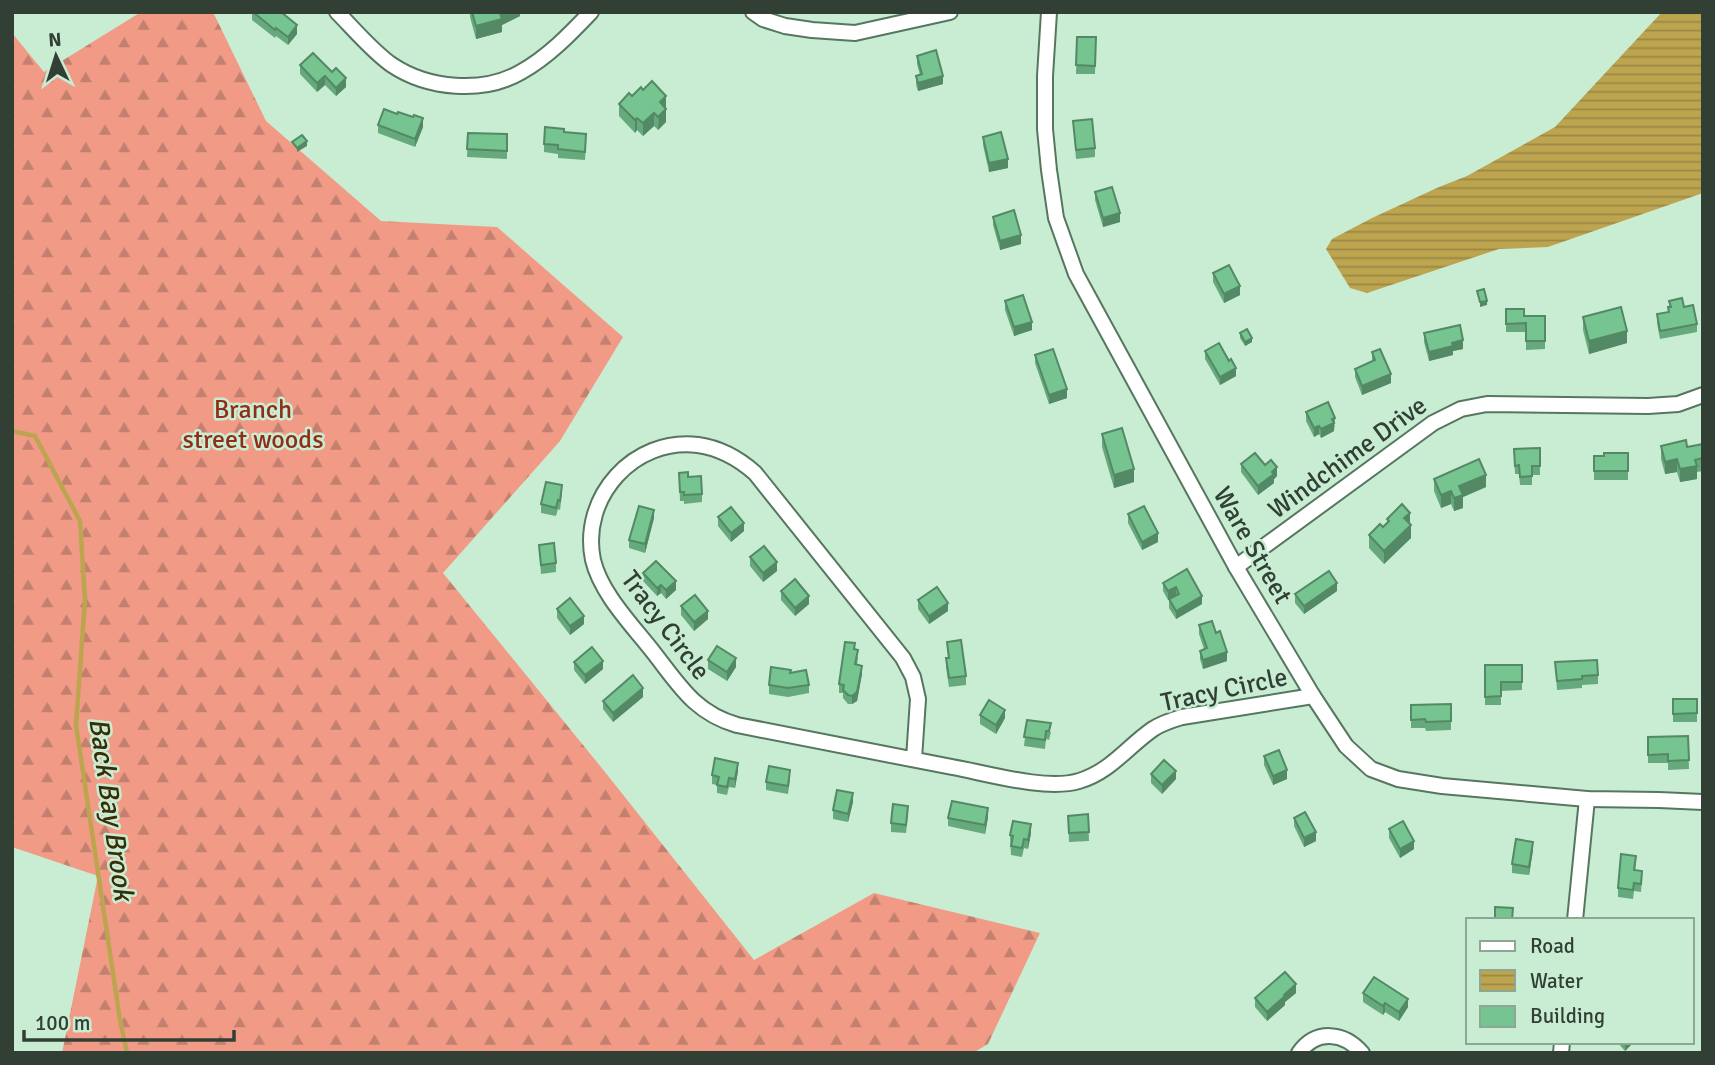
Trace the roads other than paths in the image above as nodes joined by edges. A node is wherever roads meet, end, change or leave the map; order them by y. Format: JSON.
{"nodes":[{"id":1,"x":337,"y":12,"type":"edge"},
{"id":2,"x":591,"y":12,"type":"edge"},
{"id":3,"x":753,"y":12,"type":"edge"},
{"id":4,"x":950,"y":12,"type":"edge"},
{"id":5,"x":1049,"y":12,"type":"edge"},
{"id":6,"x":1703,"y":396,"type":"edge"},
{"id":7,"x":1236,"y":568,"type":"junction"},
{"id":8,"x":1313,"y":696,"type":"junction"},
{"id":9,"x":914,"y":759,"type":"junction"},
{"id":10,"x":1587,"y":799,"type":"junction"},
{"id":11,"x":1703,"y":802,"type":"edge"},
{"id":12,"x":1575,"y":918,"type":"edge"},
{"id":13,"x":1299,"y":1053,"type":"edge"},
{"id":14,"x":1362,"y":1053,"type":"edge"}],
"edges":[{"from":1,"to":2,"type":"street"},
{"from":3,"to":4,"type":"street"},
{"from":5,"to":7,"type":"street","name":"Ware Street"},
{"from":6,"to":7,"type":"street","name":"Windchime Drive"},
{"from":7,"to":8,"type":"street","name":"Ware Street"},
{"from":8,"to":9,"type":"street","name":"Tracy Circle"},
{"from":8,"to":10,"type":"street","name":"Ware Street"},
{"from":9,"to":9,"type":"street","name":"Tracy Circle"},
{"from":10,"to":11,"type":"street","name":"Ware Street"},
{"from":10,"to":12,"type":"street"},
{"from":13,"to":14,"type":"street"}]}
